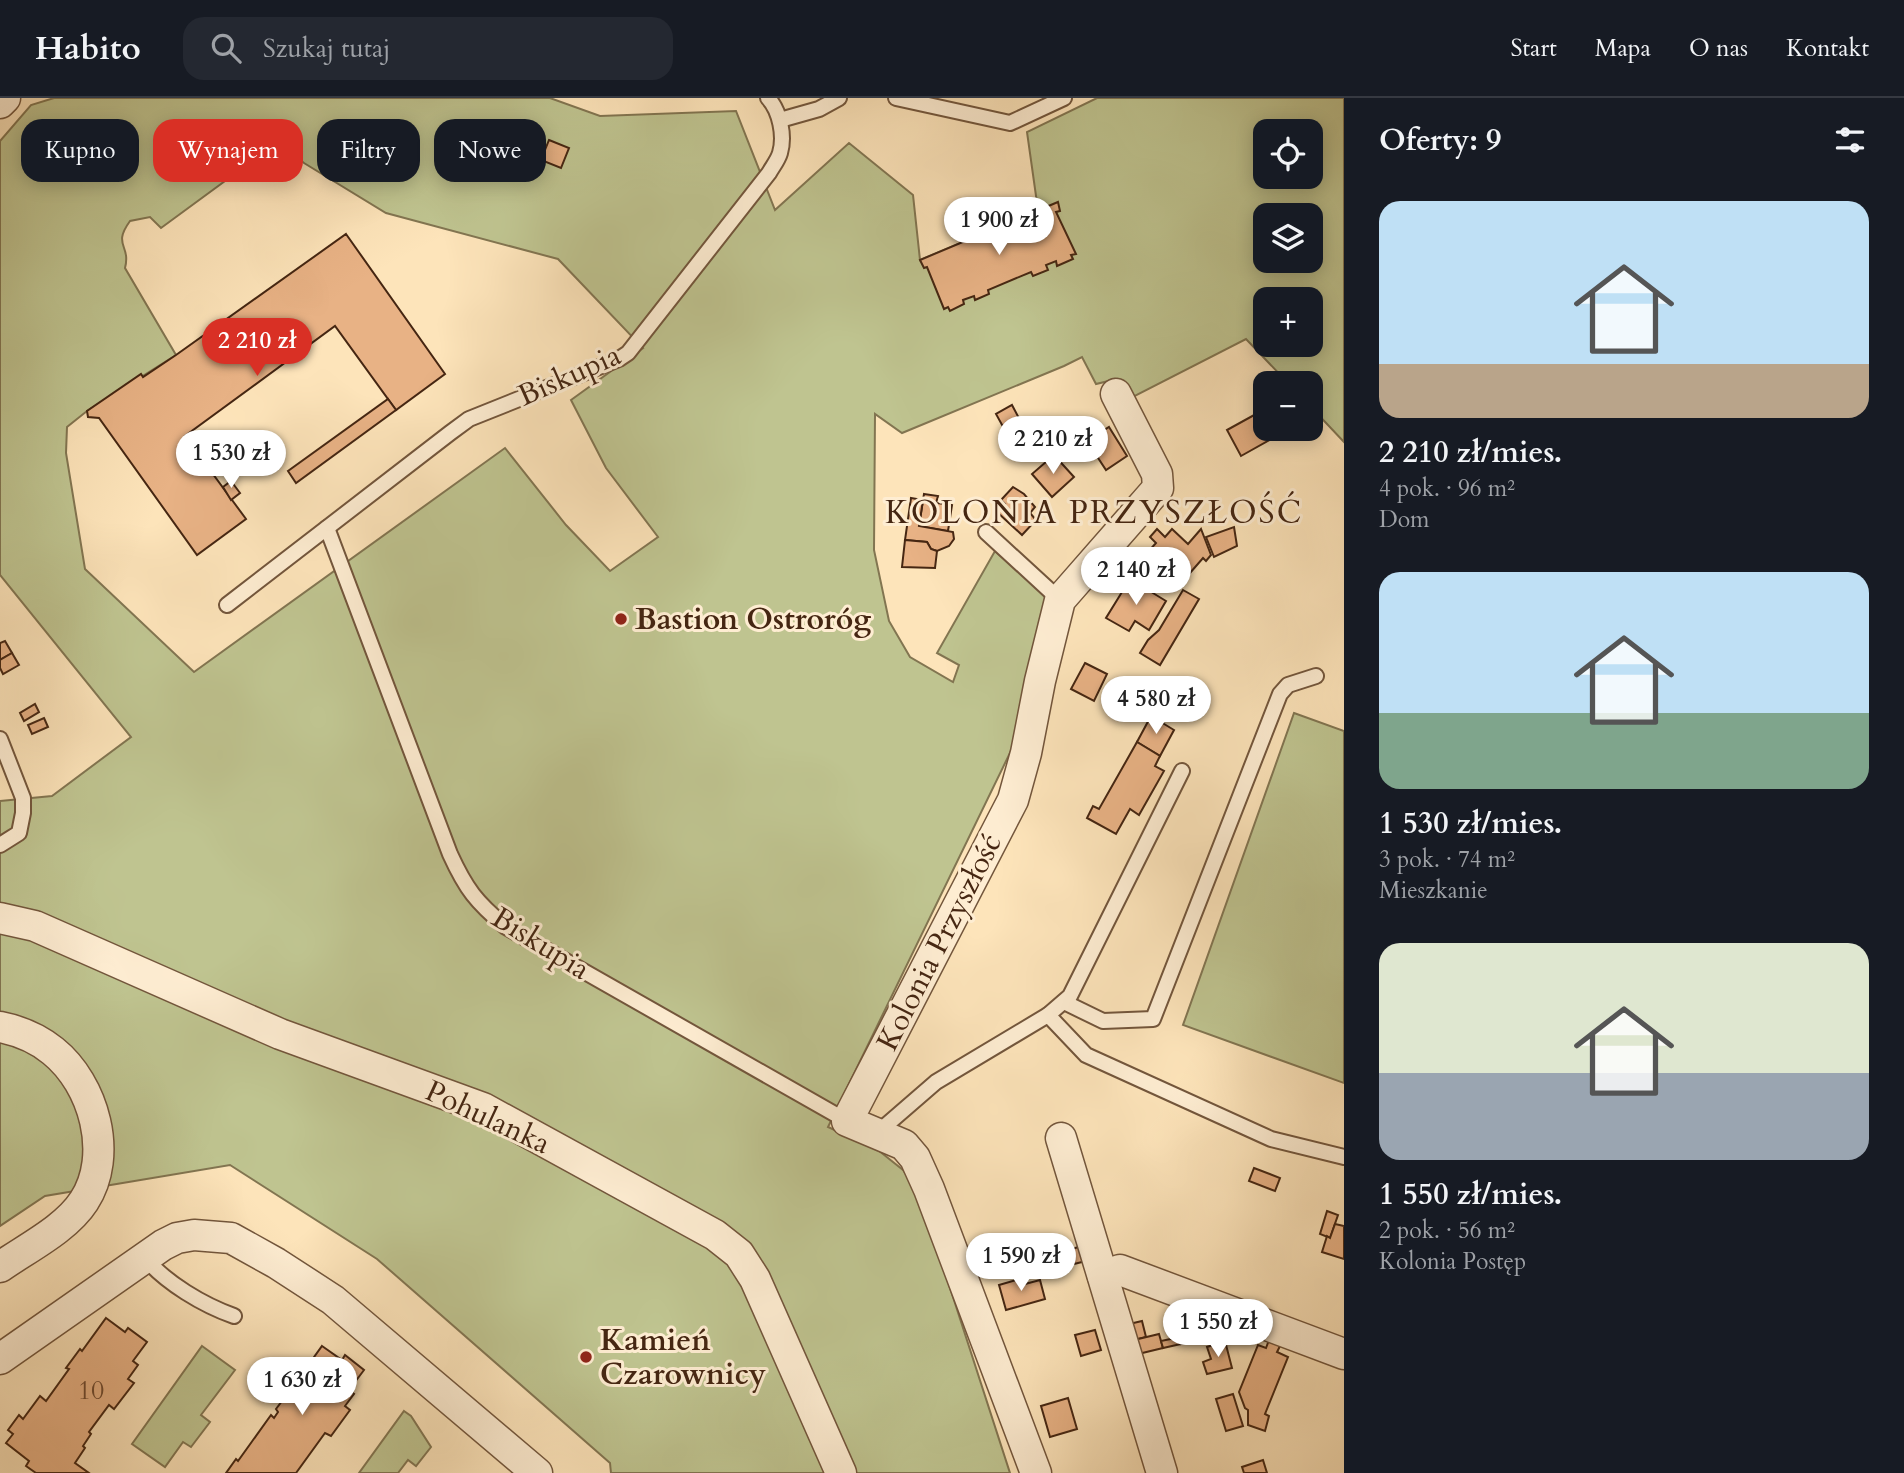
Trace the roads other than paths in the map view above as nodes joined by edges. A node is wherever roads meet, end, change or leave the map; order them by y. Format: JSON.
{"nodes":[{"id":1,"x":5,"y":98,"type":"edge"},
{"id":2,"x":768,"y":98,"type":"edge"},
{"id":3,"x":839,"y":98,"type":"edge"},
{"id":4,"x":896,"y":98,"type":"edge"},
{"id":5,"x":1064,"y":98,"type":"edge"},
{"id":6,"x":0,"y":103,"type":"edge"},
{"id":7,"x":780,"y":120,"type":"junction"},
{"id":8,"x":1116,"y":394,"type":"dead end"},
{"id":9,"x":327,"y":528,"type":"junction"},
{"id":10,"x":986,"y":532,"type":"dead end"},
{"id":11,"x":1059,"y":600,"type":"junction"},
{"id":12,"x":227,"y":605,"type":"dead end"},
{"id":13,"x":1316,"y":676,"type":"dead end"},
{"id":14,"x":0,"y":739,"type":"edge"},
{"id":15,"x":1182,"y":771,"type":"dead end"},
{"id":16,"x":0,"y":845,"type":"edge"},
{"id":17,"x":0,"y":918,"type":"edge"},
{"id":18,"x":1064,"y":1002,"type":"junction"},
{"id":19,"x":1048,"y":1015,"type":"junction"},
{"id":20,"x":0,"y":1027,"type":"edge"},
{"id":21,"x":847,"y":1121,"type":"junction"},
{"id":22,"x":876,"y":1133,"type":"junction"},
{"id":23,"x":1061,"y":1138,"type":"dead end"},
{"id":24,"x":1344,"y":1157,"type":"edge"},
{"id":25,"x":145,"y":1258,"type":"junction"},
{"id":26,"x":0,"y":1267,"type":"edge"},
{"id":27,"x":1103,"y":1276,"type":"junction"},
{"id":28,"x":234,"y":1316,"type":"dead end"},
{"id":29,"x":1344,"y":1354,"type":"edge"},
{"id":30,"x":0,"y":1359,"type":"edge"},
{"id":31,"x":537,"y":1473,"type":"edge"},
{"id":32,"x":841,"y":1473,"type":"edge"},
{"id":33,"x":1036,"y":1473,"type":"edge"},
{"id":34,"x":1161,"y":1473,"type":"edge"}],
"edges":[{"from":1,"to":6,"type":"street"},
{"from":2,"to":7,"type":"lane","name":"Biskupia"},
{"from":3,"to":7,"type":"lane"},
{"from":4,"to":5,"type":"lane"},
{"from":7,"to":9,"type":"lane","name":"Biskupia"},
{"from":8,"to":11,"type":"street","name":"Kolonia Przyszłość"},
{"from":9,"to":12,"type":"lane","name":"Biskupia"},
{"from":9,"to":21,"type":"lane","name":"Biskupia"},
{"from":10,"to":11,"type":"lane"},
{"from":11,"to":21,"type":"street","name":"Kolonia Przyszłość"},
{"from":13,"to":18,"type":"lane"},
{"from":14,"to":16,"type":"lane"},
{"from":15,"to":18,"type":"lane"},
{"from":17,"to":32,"type":"street","name":"Pohulanka"},
{"from":18,"to":19,"type":"lane"},
{"from":19,"to":22,"type":"lane"},
{"from":19,"to":24,"type":"lane"},
{"from":20,"to":26,"type":"street"},
{"from":21,"to":22,"type":"street"},
{"from":22,"to":33,"type":"street"},
{"from":23,"to":27,"type":"street"},
{"from":25,"to":28,"type":"lane"},
{"from":25,"to":30,"type":"street"},
{"from":25,"to":31,"type":"street"},
{"from":27,"to":29,"type":"street"},
{"from":27,"to":34,"type":"street"}]}
